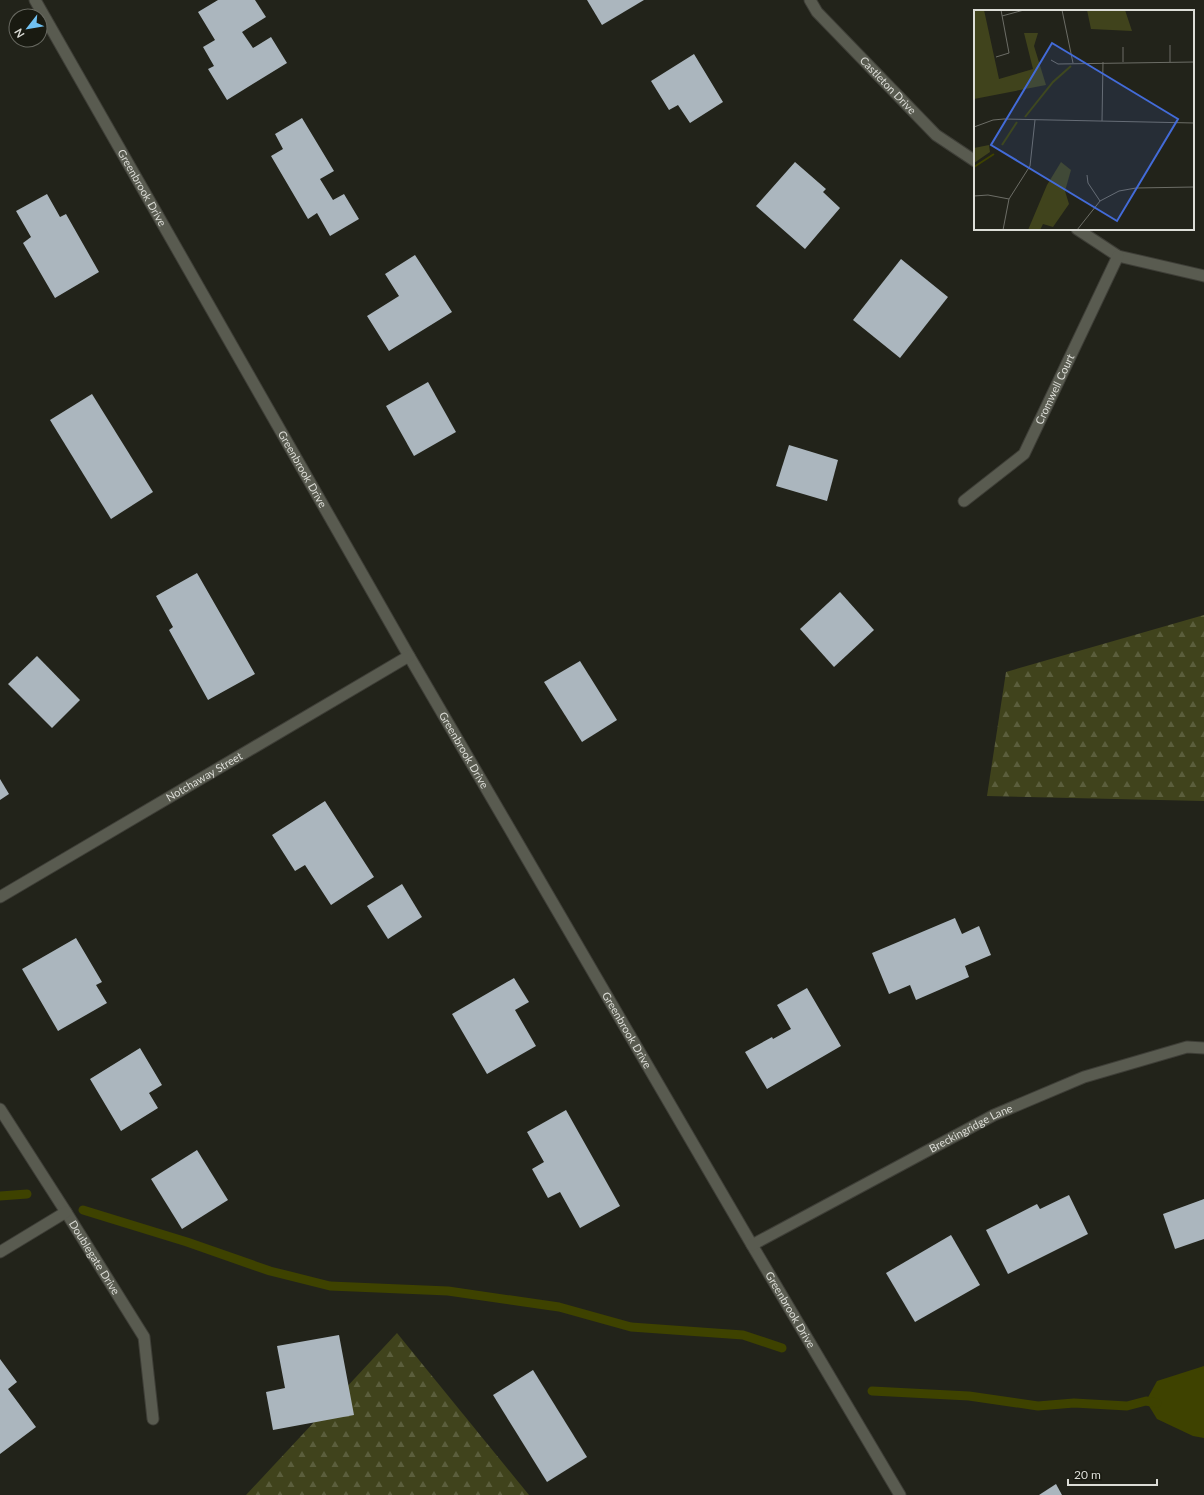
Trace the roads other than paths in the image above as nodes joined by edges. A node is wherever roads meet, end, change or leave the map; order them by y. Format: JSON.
{"nodes":[{"id":1,"x":35,"y":0,"type":"edge"},
{"id":2,"x":810,"y":0,"type":"edge"},
{"id":3,"x":974,"y":160,"type":"edge"},
{"id":4,"x":1079,"y":230,"type":"edge"},
{"id":5,"x":1118,"y":256,"type":"junction"},
{"id":6,"x":1204,"y":276,"type":"edge"},
{"id":7,"x":964,"y":501,"type":"dead end"},
{"id":8,"x":409,"y":656,"type":"junction"},
{"id":9,"x":0,"y":897,"type":"edge"},
{"id":10,"x":1204,"y":1048,"type":"edge"},
{"id":11,"x":0,"y":1109,"type":"edge"},
{"id":12,"x":66,"y":1212,"type":"junction"},
{"id":13,"x":752,"y":1245,"type":"junction"},
{"id":14,"x":0,"y":1252,"type":"edge"},
{"id":15,"x":153,"y":1419,"type":"dead end"},
{"id":16,"x":900,"y":1495,"type":"edge"}],
"edges":[{"from":1,"to":8,"type":"street","name":"Greenbrook Drive"},
{"from":2,"to":3,"type":"street","name":"Castleton Drive"},
{"from":4,"to":5,"type":"street"},
{"from":5,"to":6,"type":"street"},
{"from":5,"to":7,"type":"street","name":"Cromwell Court"},
{"from":8,"to":9,"type":"street","name":"Notchaway Street"},
{"from":8,"to":13,"type":"street","name":"Greenbrook Drive"},
{"from":10,"to":13,"type":"street","name":"Breckingridge Lane"},
{"from":11,"to":12,"type":"street","name":"Doublegate Drive"},
{"from":12,"to":14,"type":"street"},
{"from":12,"to":15,"type":"street","name":"Doublegate Drive"},
{"from":13,"to":16,"type":"street","name":"Greenbrook Drive"}]}
